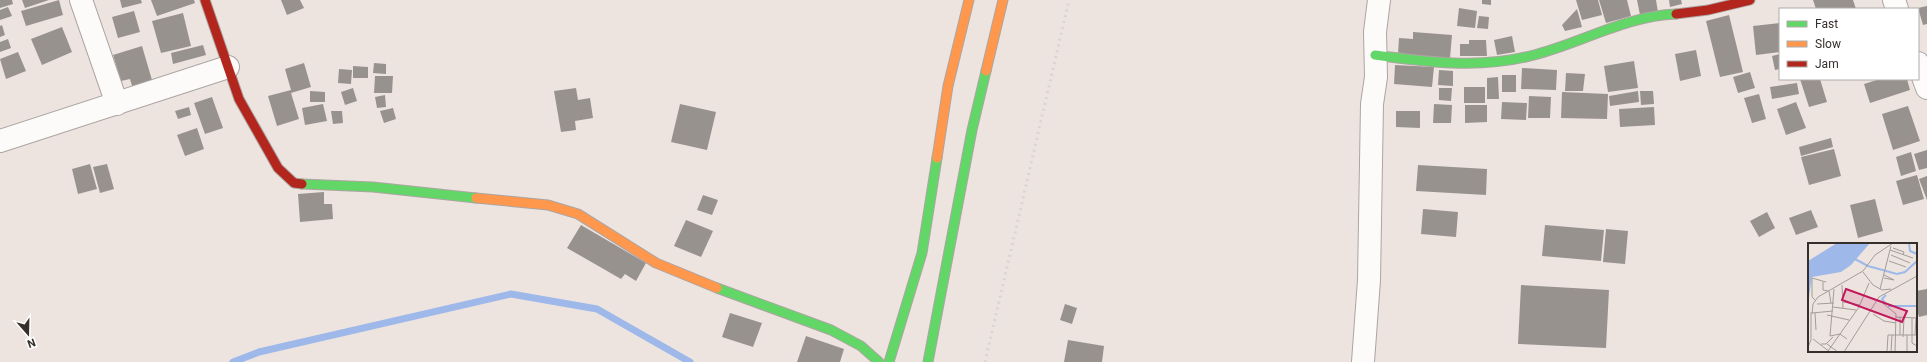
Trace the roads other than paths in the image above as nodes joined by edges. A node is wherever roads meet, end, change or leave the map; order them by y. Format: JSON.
{"nodes":[{"id":1,"x":81,"y":0,"type":"edge"},
{"id":2,"x":205,"y":0,"type":"edge"},
{"id":3,"x":969,"y":0,"type":"edge"},
{"id":4,"x":1003,"y":0,"type":"edge"},
{"id":5,"x":1379,"y":0,"type":"edge"},
{"id":6,"x":1750,"y":0,"type":"edge"},
{"id":7,"x":1375,"y":55,"type":"junction"},
{"id":8,"x":1919,"y":66,"type":"edge"},
{"id":9,"x":228,"y":67,"type":"junction"},
{"id":10,"x":1927,"y":88,"type":"edge"},
{"id":11,"x":117,"y":104,"type":"junction"},
{"id":12,"x":2,"y":135,"type":"edge"},
{"id":13,"x":879,"y":362,"type":"edge"},
{"id":14,"x":889,"y":362,"type":"edge"},
{"id":15,"x":928,"y":362,"type":"edge"},
{"id":16,"x":1363,"y":362,"type":"edge"}],
"edges":[{"from":1,"to":11,"type":"street"},
{"from":2,"to":9,"type":"street"},
{"from":3,"to":14,"type":"street"},
{"from":4,"to":15,"type":"street"},
{"from":5,"to":7,"type":"street"},
{"from":6,"to":7,"type":"street"},
{"from":7,"to":16,"type":"street"},
{"from":8,"to":10,"type":"street"},
{"from":9,"to":11,"type":"street"},
{"from":9,"to":13,"type":"street"},
{"from":11,"to":12,"type":"street"}]}
